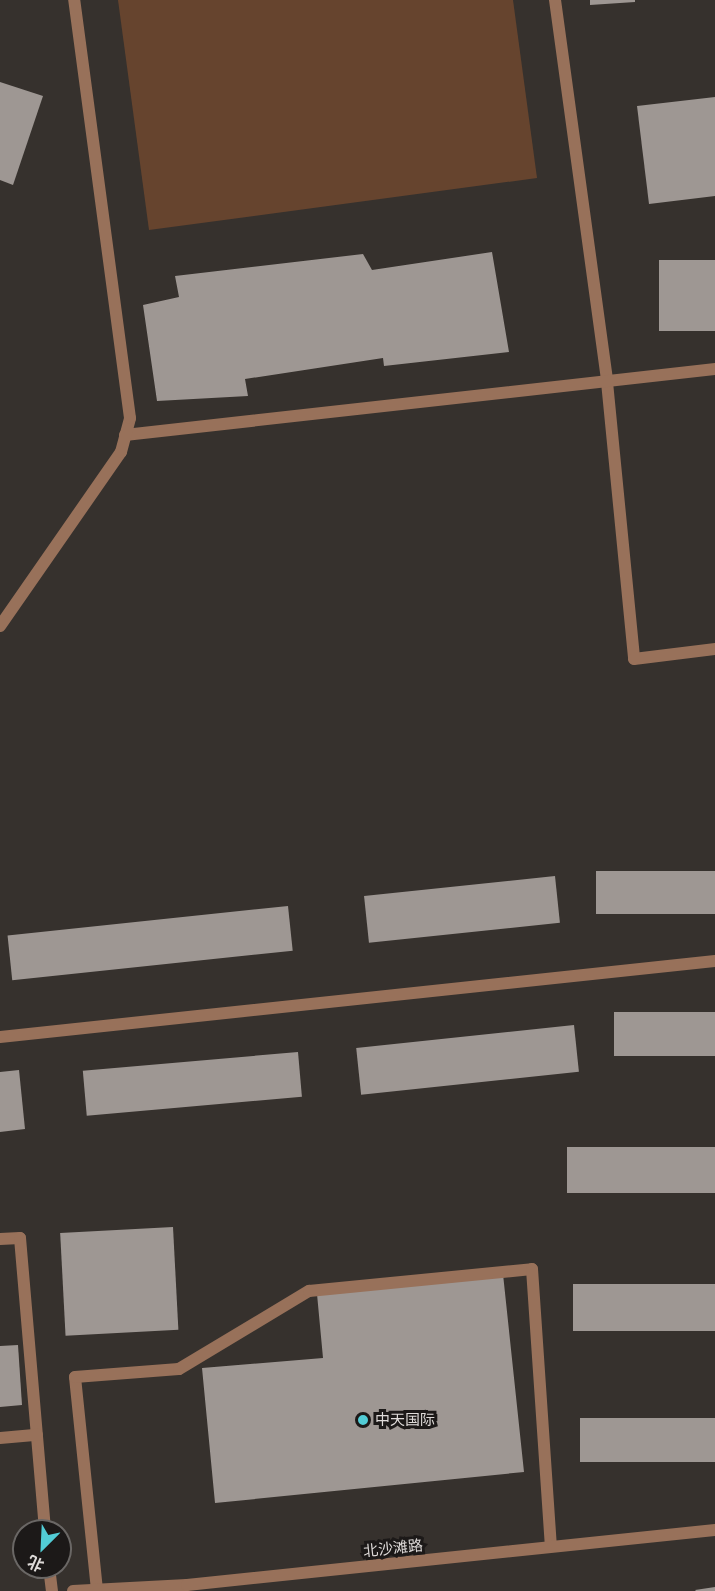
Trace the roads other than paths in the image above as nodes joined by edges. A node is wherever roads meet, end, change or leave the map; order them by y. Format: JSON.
{"nodes":[{"id":1,"x":74,"y":0,"type":"edge"},
{"id":2,"x":555,"y":0,"type":"edge"},
{"id":3,"x":715,"y":369,"type":"edge"},
{"id":4,"x":607,"y":382,"type":"junction"},
{"id":5,"x":125,"y":435,"type":"junction"},
{"id":6,"x":0,"y":626,"type":"edge"},
{"id":7,"x":715,"y":650,"type":"edge"},
{"id":8,"x":715,"y":961,"type":"edge"},
{"id":9,"x":0,"y":1037,"type":"edge"},
{"id":10,"x":0,"y":1239,"type":"edge"},
{"id":11,"x":37,"y":1436,"type":"junction"},
{"id":12,"x":0,"y":1438,"type":"edge"},
{"id":13,"x":44,"y":1519,"type":"edge"},
{"id":14,"x":715,"y":1530,"type":"edge"},
{"id":15,"x":551,"y":1546,"type":"junction"},
{"id":16,"x":97,"y":1590,"type":"edge"},
{"id":17,"x":73,"y":1591,"type":"edge"}],
"edges":[{"from":1,"to":5,"type":"street"},
{"from":2,"to":4,"type":"street"},
{"from":3,"to":4,"type":"street"},
{"from":4,"to":5,"type":"street"},
{"from":4,"to":7,"type":"street"},
{"from":5,"to":6,"type":"street"},
{"from":8,"to":9,"type":"street"},
{"from":10,"to":11,"type":"street"},
{"from":11,"to":12,"type":"street"},
{"from":11,"to":13,"type":"street"},
{"from":14,"to":15,"type":"street","name":"北沙滩路"},
{"from":15,"to":16,"type":"street","name":"北沙滩路"},
{"from":15,"to":16,"type":"street"},
{"from":16,"to":17,"type":"street","name":"北沙滩路"}]}
